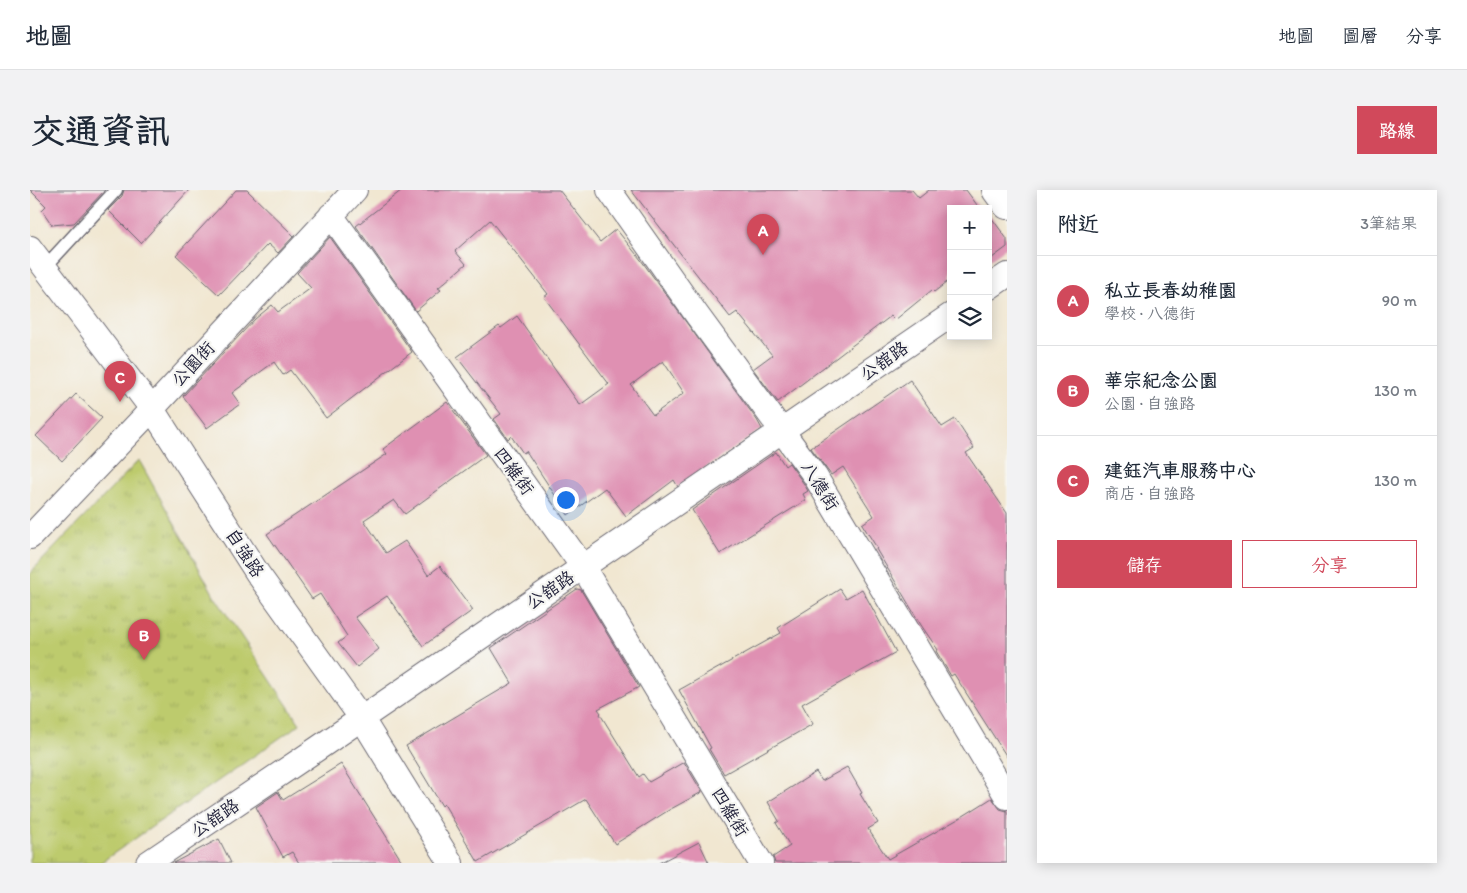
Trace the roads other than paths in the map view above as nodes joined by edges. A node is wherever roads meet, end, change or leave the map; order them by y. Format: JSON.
{"nodes":[{"id":1,"x":116,"y":190,"type":"edge"},
{"id":2,"x":355,"y":190,"type":"edge"},
{"id":3,"x":609,"y":190,"type":"edge"},
{"id":4,"x":996,"y":190,"type":"edge"},
{"id":5,"x":1007,"y":205,"type":"edge"},
{"id":6,"x":331,"y":215,"type":"junction"},
{"id":7,"x":30,"y":248,"type":"edge"},
{"id":8,"x":45,"y":267,"type":"junction"},
{"id":9,"x":1007,"y":275,"type":"edge"},
{"id":10,"x":992,"y":285,"type":"edge"},
{"id":11,"x":947,"y":317,"type":"edge"},
{"id":12,"x":152,"y":409,"type":"junction"},
{"id":13,"x":783,"y":431,"type":"junction"},
{"id":14,"x":30,"y":537,"type":"edge"},
{"id":15,"x":583,"y":567,"type":"junction"},
{"id":16,"x":362,"y":719,"type":"junction"},
{"id":17,"x":1007,"y":797,"type":"edge"},
{"id":18,"x":148,"y":863,"type":"edge"},
{"id":19,"x":451,"y":863,"type":"edge"},
{"id":20,"x":761,"y":863,"type":"edge"}],
"edges":[{"from":1,"to":8,"type":"lane"},
{"from":2,"to":6,"type":"street","name":"公園街"},
{"from":3,"to":13,"type":"street","name":"八德街"},
{"from":4,"to":5,"type":"main road"},
{"from":6,"to":12,"type":"street","name":"公園街"},
{"from":6,"to":15,"type":"street","name":"四維街"},
{"from":7,"to":8,"type":"street","name":"自強路"},
{"from":8,"to":12,"type":"street","name":"自強路"},
{"from":9,"to":10,"type":"street"},
{"from":11,"to":13,"type":"street","name":"公舘路"},
{"from":12,"to":14,"type":"street","name":"公園街"},
{"from":12,"to":16,"type":"street","name":"自強路"},
{"from":13,"to":15,"type":"street","name":"公舘路"},
{"from":13,"to":17,"type":"street","name":"八德街"},
{"from":15,"to":16,"type":"street","name":"公舘路"},
{"from":15,"to":20,"type":"street","name":"四維街"},
{"from":16,"to":18,"type":"street","name":"公舘路"},
{"from":16,"to":19,"type":"street","name":"自強路"}]}
